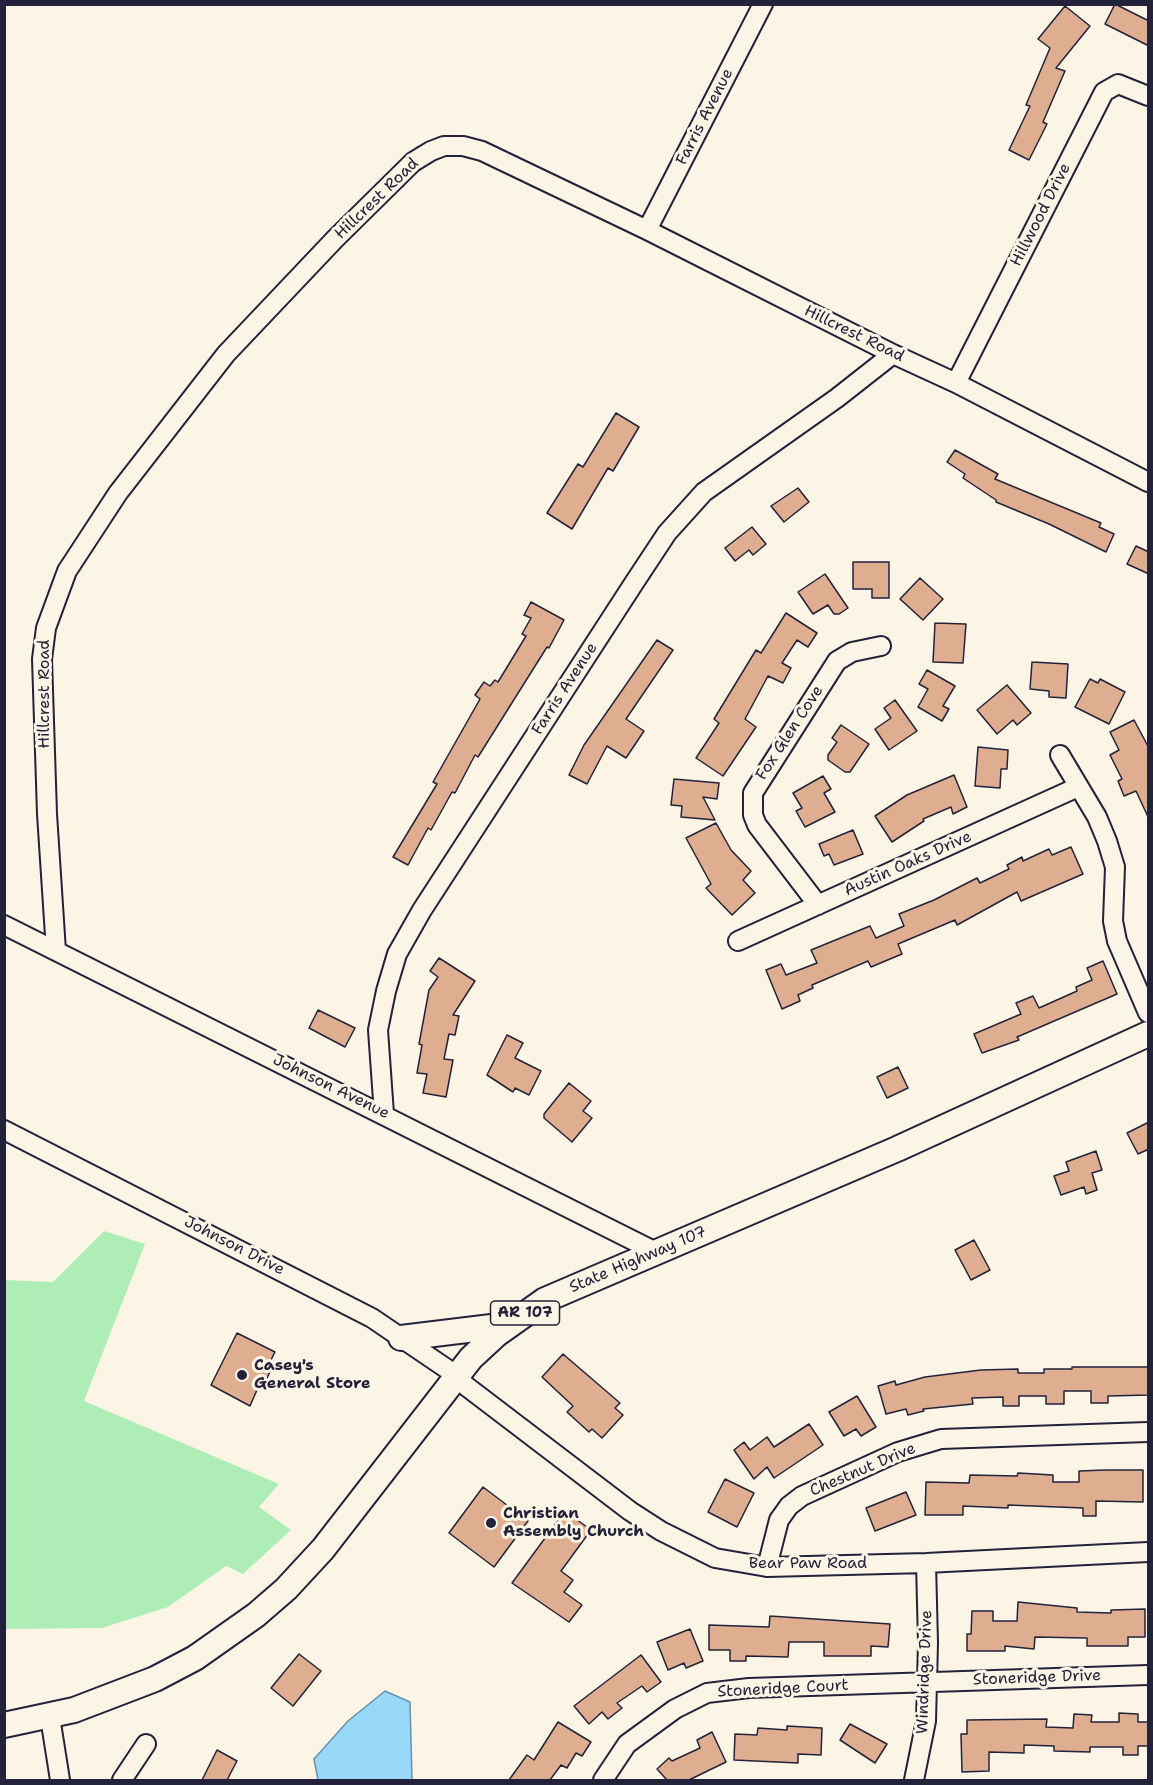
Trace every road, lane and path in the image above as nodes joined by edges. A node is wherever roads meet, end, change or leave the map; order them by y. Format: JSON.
{"nodes":[{"id":1,"x":763,"y":4,"type":"edge"},
{"id":2,"x":1149,"y":96,"type":"edge"},
{"id":3,"x":646,"y":230,"type":"junction"},
{"id":4,"x":893,"y":354,"type":"junction"},
{"id":5,"x":956,"y":383,"type":"junction"},
{"id":6,"x":1149,"y":482,"type":"edge"},
{"id":7,"x":880,"y":646,"type":"dead end"},
{"id":8,"x":1060,"y":755,"type":"dead end"},
{"id":9,"x":1078,"y":787,"type":"junction"},
{"id":10,"x":818,"y":905,"type":"junction"},
{"id":11,"x":4,"y":925,"type":"edge"},
{"id":12,"x":738,"y":941,"type":"dead end"},
{"id":13,"x":56,"y":951,"type":"junction"},
{"id":14,"x":1149,"y":1013,"type":"edge"},
{"id":15,"x":1149,"y":1034,"type":"edge"},
{"id":16,"x":384,"y":1114,"type":"junction"},
{"id":17,"x":4,"y":1130,"type":"edge"},
{"id":18,"x":656,"y":1252,"type":"junction"},
{"id":19,"x":508,"y":1325,"type":"junction"},
{"id":20,"x":401,"y":1338,"type":"junction"},
{"id":21,"x":456,"y":1375,"type":"junction"},
{"id":22,"x":1149,"y":1431,"type":"edge"},
{"id":23,"x":1149,"y":1552,"type":"edge"},
{"id":24,"x":926,"y":1563,"type":"junction"},
{"id":25,"x":767,"y":1566,"type":"junction"},
{"id":26,"x":1149,"y":1675,"type":"edge"},
{"id":27,"x":926,"y":1682,"type":"junction"},
{"id":28,"x":50,"y":1717,"type":"junction"},
{"id":29,"x":4,"y":1725,"type":"edge"},
{"id":30,"x":146,"y":1744,"type":"dead end"},
{"id":31,"x":60,"y":1780,"type":"edge"},
{"id":32,"x":122,"y":1780,"type":"edge"},
{"id":33,"x":603,"y":1780,"type":"edge"},
{"id":34,"x":914,"y":1780,"type":"edge"}],
"edges":[{"from":1,"to":3,"type":"street","name":"Farris Avenue"},
{"from":2,"to":5,"type":"street","name":"Hillwood Drive"},
{"from":3,"to":4,"type":"street","name":"Hillcrest Road"},
{"from":3,"to":13,"type":"street","name":"Hillcrest Road"},
{"from":4,"to":5,"type":"street","name":"Hillcrest Road"},
{"from":4,"to":16,"type":"street","name":"Farris Avenue"},
{"from":5,"to":6,"type":"street","name":"Hillcrest Road"},
{"from":7,"to":10,"type":"street","name":"Fox Glen Cove"},
{"from":8,"to":9,"type":"street"},
{"from":9,"to":10,"type":"street","name":"Austin Oaks Drive"},
{"from":9,"to":14,"type":"street"},
{"from":10,"to":12,"type":"street","name":"Austin Oaks Drive"},
{"from":11,"to":13,"type":"street","name":"Johnson Avenue"},
{"from":13,"to":16,"type":"street","name":"Johnson Avenue"},
{"from":15,"to":18,"type":"main road","name":"State Highway 107","number":"AR 107"},
{"from":16,"to":18,"type":"street","name":"Johnson Avenue"},
{"from":17,"to":20,"type":"street","name":"Johnson Drive"},
{"from":18,"to":19,"type":"main road","name":"State Highway 107","number":"AR 107"},
{"from":19,"to":20,"type":"main road"},
{"from":19,"to":21,"type":"main road","name":"State Highway 107","number":"AR 107"},
{"from":20,"to":21,"type":"street","name":"Johnson Drive"},
{"from":21,"to":25,"type":"street","name":"Bear Paw Road"},
{"from":21,"to":28,"type":"main road","name":"State Highway 107","number":"AR 107"},
{"from":22,"to":25,"type":"street","name":"Chestnut Drive"},
{"from":23,"to":24,"type":"street","name":"Bear Paw Road"},
{"from":24,"to":25,"type":"street","name":"Bear Paw Road"},
{"from":24,"to":27,"type":"street","name":"Windridge Drive"},
{"from":26,"to":27,"type":"street","name":"Stoneridge Drive"},
{"from":27,"to":33,"type":"street","name":"Stoneridge Court"},
{"from":27,"to":34,"type":"street","name":"Windridge Drive"},
{"from":28,"to":29,"type":"main road","name":"State Highway 107","number":"AR 107"},
{"from":28,"to":31,"type":"street"},
{"from":30,"to":32,"type":"street"}]}
